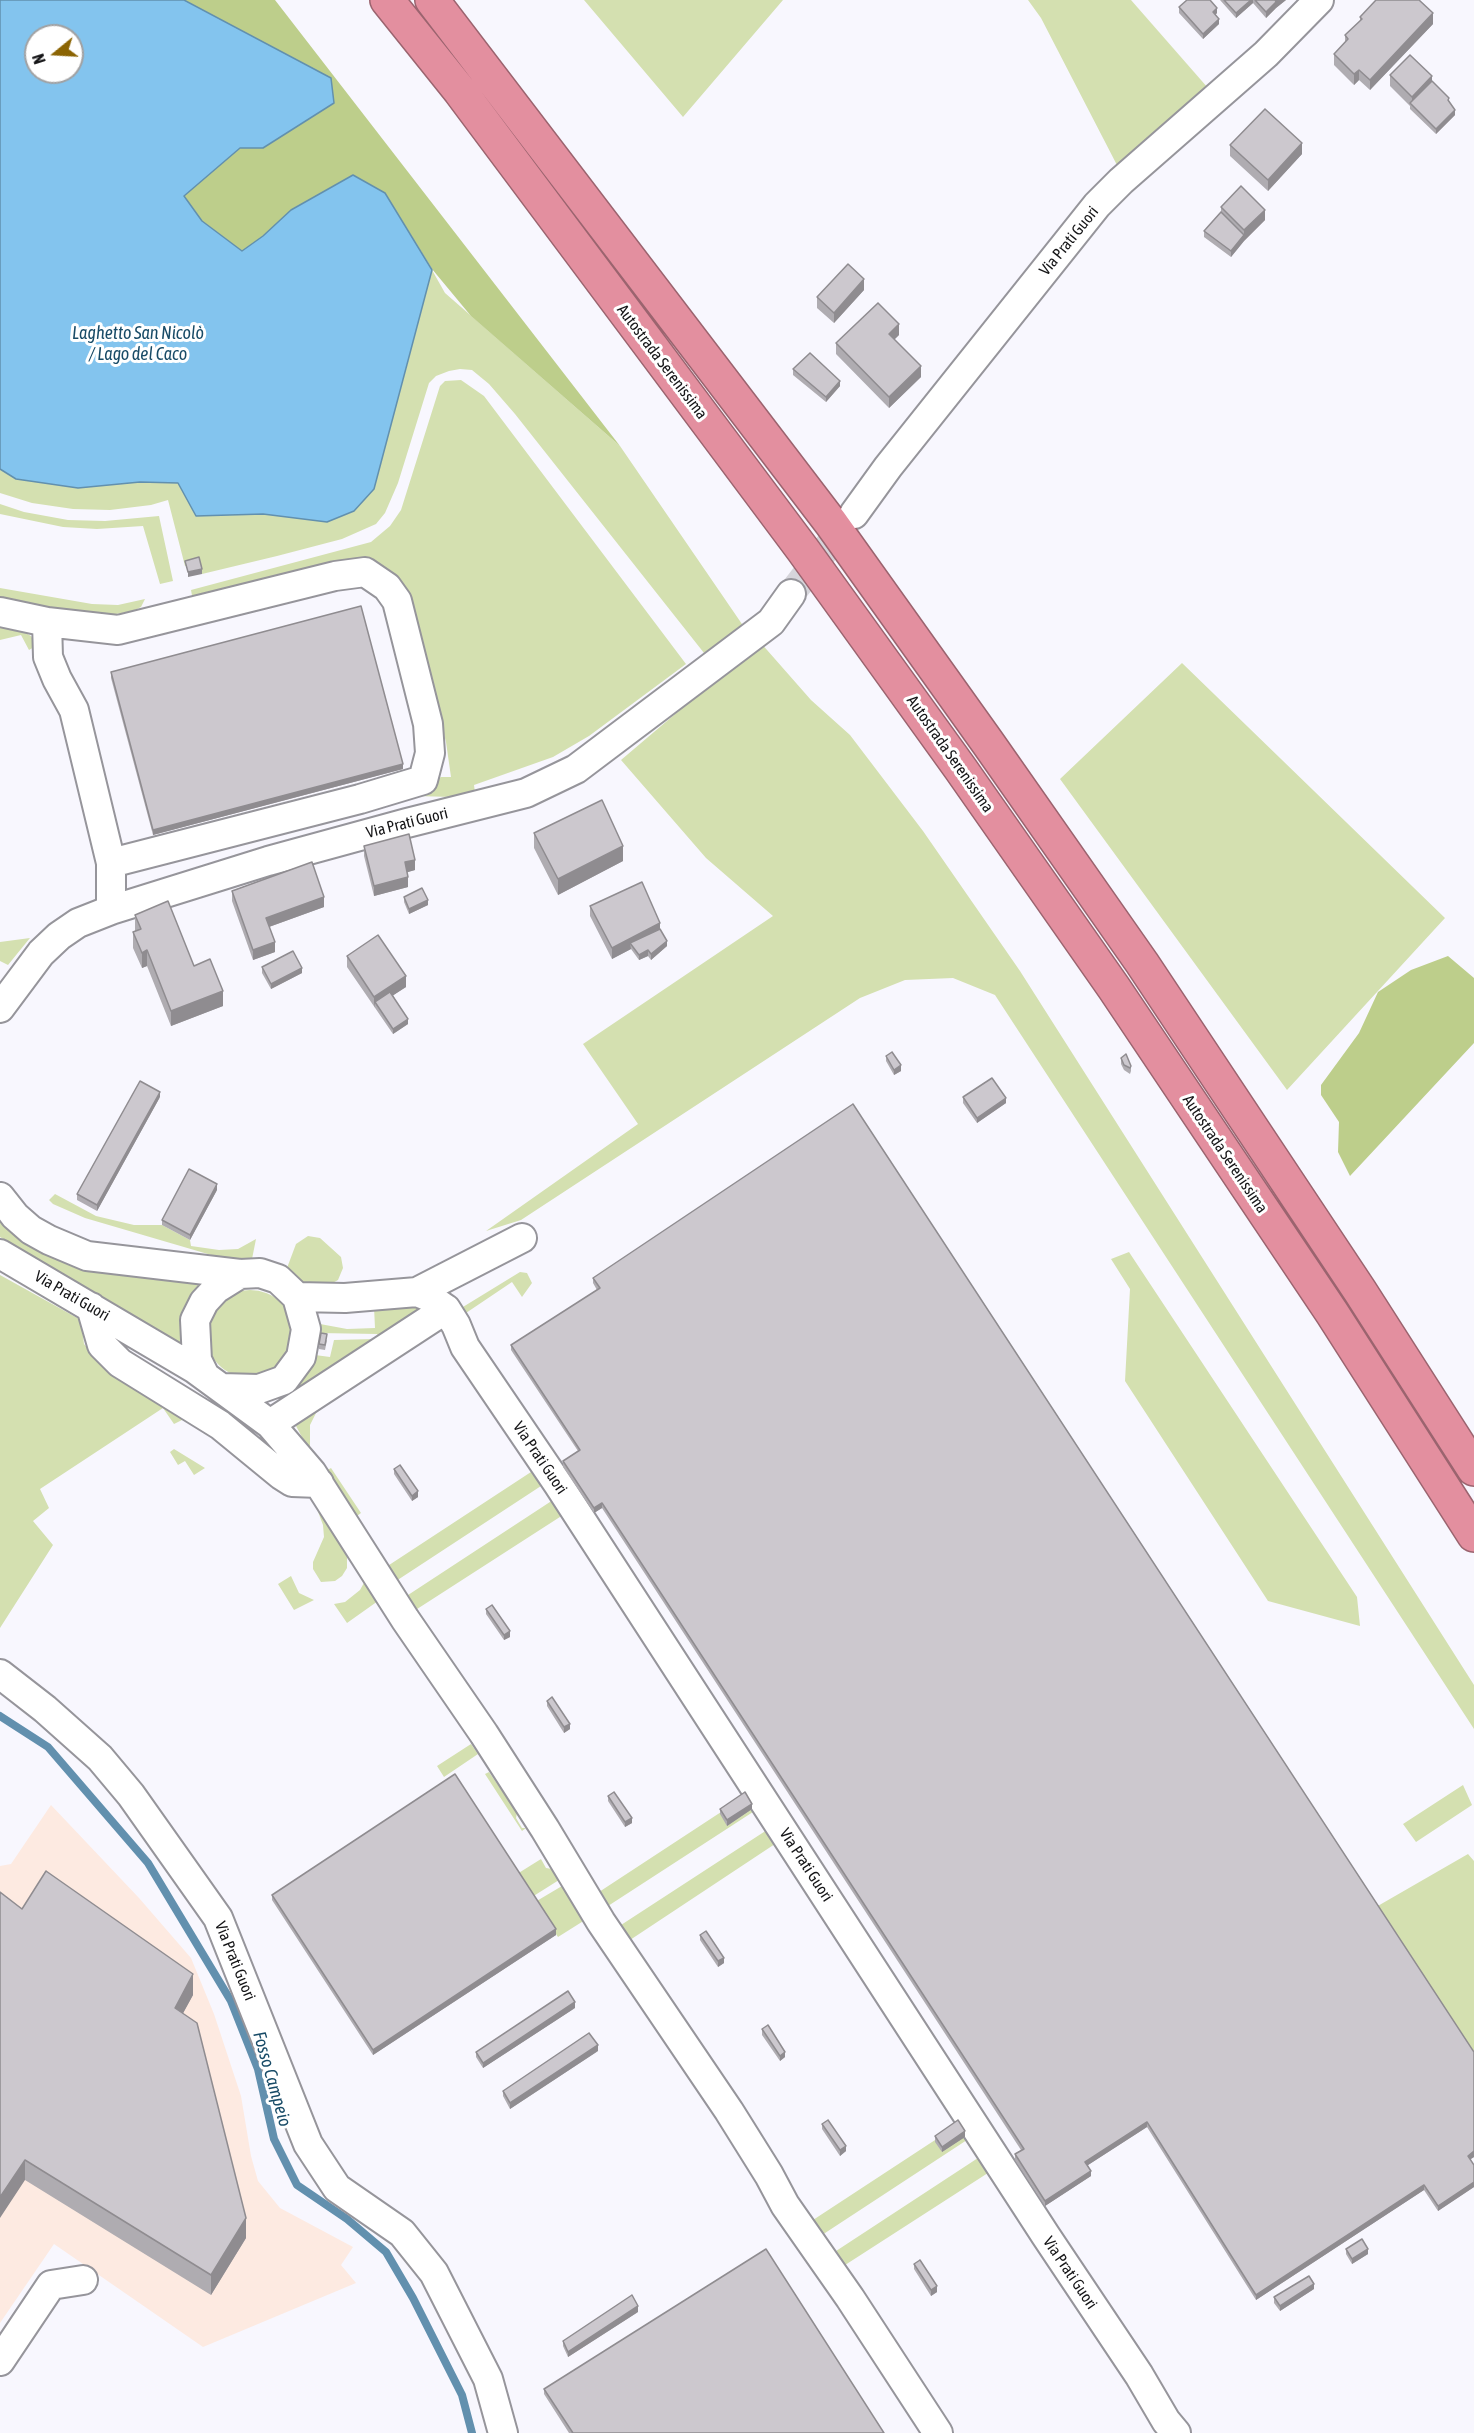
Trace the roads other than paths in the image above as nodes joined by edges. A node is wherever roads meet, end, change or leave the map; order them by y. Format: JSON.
{"nodes":[{"id":1,"x":387,"y":0,"type":"edge"},
{"id":2,"x":432,"y":0,"type":"edge"},
{"id":3,"x":1319,"y":0,"type":"edge"},
{"id":4,"x":854,"y":514,"type":"tunnel mouth"},
{"id":5,"x":791,"y":594,"type":"tunnel mouth"},
{"id":6,"x":0,"y":612,"type":"edge"},
{"id":7,"x":47,"y":622,"type":"junction"},
{"id":8,"x":111,"y":863,"type":"junction"},
{"id":9,"x":111,"y":910,"type":"junction"},
{"id":10,"x":0,"y":1006,"type":"edge"},
{"id":11,"x":0,"y":1197,"type":"edge"},
{"id":12,"x":522,"y":1238,"type":"dead end"},
{"id":13,"x":0,"y":1254,"type":"edge"},
{"id":14,"x":240,"y":1274,"type":"junction"},
{"id":15,"x":417,"y":1292,"type":"junction"},
{"id":16,"x":297,"y":1297,"type":"junction"},
{"id":17,"x":91,"y":1307,"type":"junction"},
{"id":18,"x":446,"y":1310,"type":"junction"},
{"id":19,"x":213,"y":1382,"type":"junction"},
{"id":20,"x":270,"y":1424,"type":"junction"},
{"id":21,"x":1474,"y":1469,"type":"edge"},
{"id":22,"x":319,"y":1483,"type":"junction"},
{"id":23,"x":1474,"y":1534,"type":"edge"},
{"id":24,"x":0,"y":1674,"type":"edge"},
{"id":25,"x":83,"y":2280,"type":"dead end"},
{"id":26,"x":0,"y":2361,"type":"edge"},
{"id":27,"x":1169,"y":2429,"type":"edge"},
{"id":28,"x":502,"y":2433,"type":"edge"},
{"id":29,"x":938,"y":2433,"type":"edge"}],
"edges":[{"from":1,"to":23,"type":"highway","name":"Autostrada Serenissima"},
{"from":2,"to":21,"type":"highway"},
{"from":3,"to":4,"type":"street","name":"Via Prati Guori"},
{"from":5,"to":9,"type":"street","name":"Via Prati Guori"},
{"from":6,"to":7,"type":"street"},
{"from":7,"to":8,"type":"street"},
{"from":7,"to":8,"type":"street"},
{"from":8,"to":9,"type":"street"},
{"from":9,"to":10,"type":"street","name":"Via Prati Guori"},
{"from":11,"to":14,"type":"street"},
{"from":12,"to":15,"type":"street"},
{"from":13,"to":17,"type":"street","name":"Via Prati Guori"},
{"from":14,"to":16,"type":"street"},
{"from":14,"to":19,"type":"street"},
{"from":15,"to":16,"type":"street"},
{"from":15,"to":18,"type":"street","name":"Via Prati Guori"},
{"from":16,"to":19,"type":"street","name":"Via Prati Guori"},
{"from":17,"to":19,"type":"street","name":"Via Prati Guori"},
{"from":17,"to":22,"type":"street"},
{"from":18,"to":20,"type":"street"},
{"from":18,"to":27,"type":"street","name":"Via Prati Guori"},
{"from":19,"to":20,"type":"street","name":"Via Prati Guori"},
{"from":20,"to":22,"type":"street","name":"Via Prati Guori"},
{"from":22,"to":29,"type":"street","name":"Via Prati Guori"},
{"from":24,"to":28,"type":"street","name":"Via Prati Guori"},
{"from":25,"to":26,"type":"street"}]}
